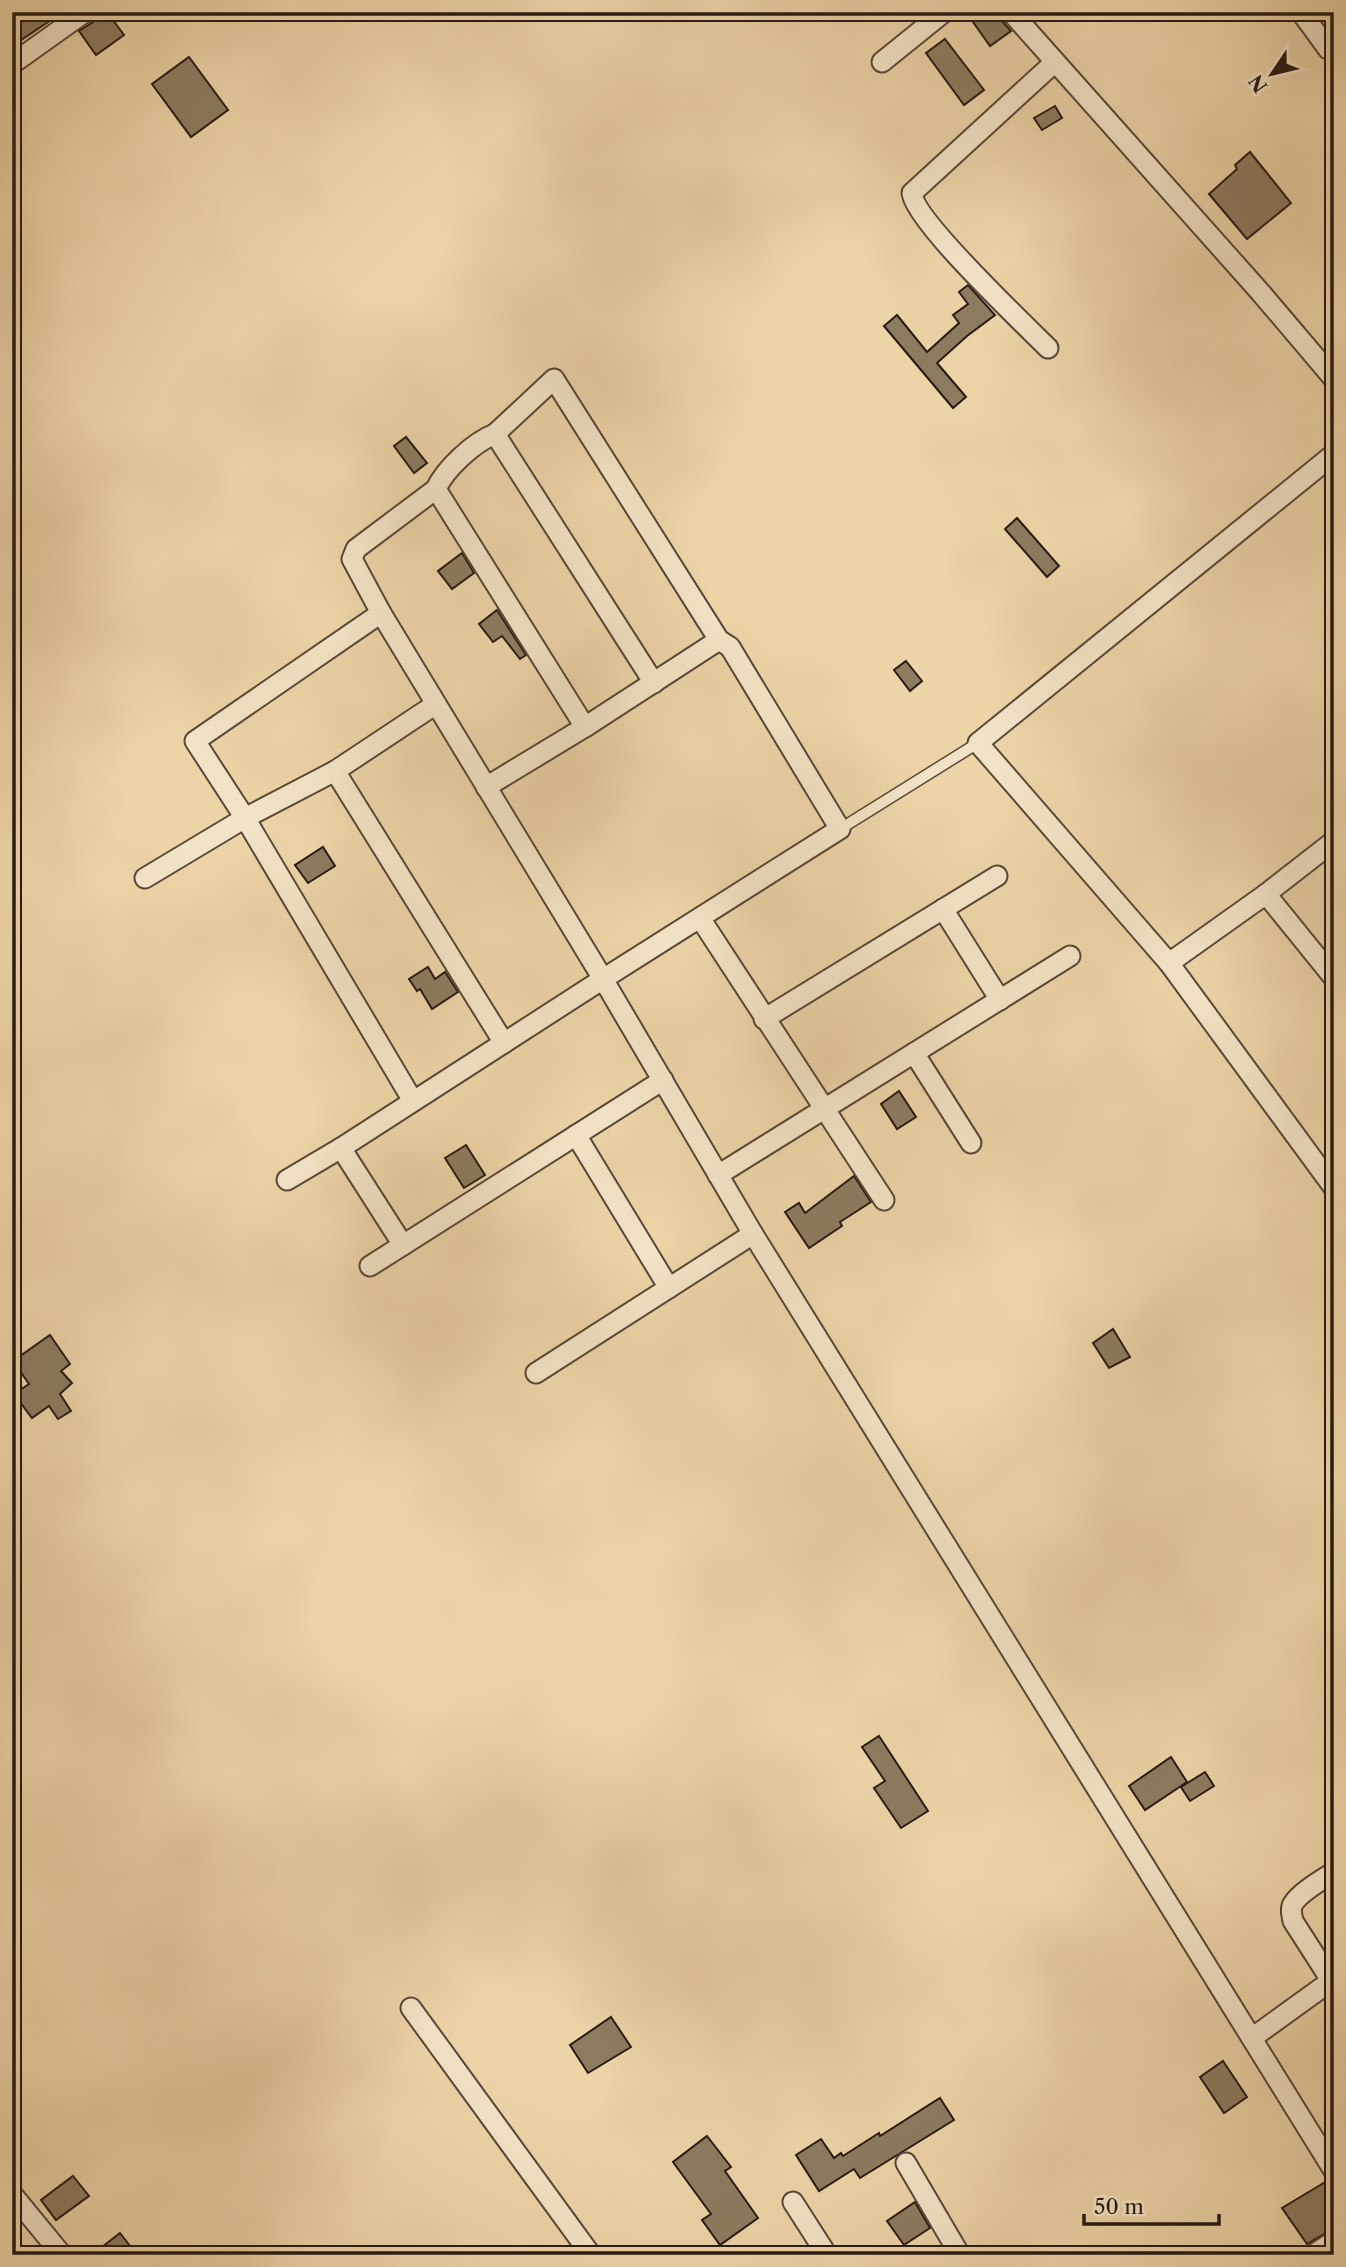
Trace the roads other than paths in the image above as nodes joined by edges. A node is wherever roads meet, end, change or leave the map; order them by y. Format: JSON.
{"nodes":[{"id":1,"x":85,"y":12,"type":"edge"},
{"id":2,"x":944,"y":12,"type":"edge"},
{"id":3,"x":1011,"y":12,"type":"edge"},
{"id":4,"x":1301,"y":12,"type":"edge"},
{"id":5,"x":1334,"y":52,"type":"edge"},
{"id":6,"x":882,"y":62,"type":"dead end"},
{"id":7,"x":1055,"y":62,"type":"junction"},
{"id":8,"x":12,"y":64,"type":"edge"},
{"id":9,"x":1048,"y":348,"type":"dead end"},
{"id":10,"x":1334,"y":379,"type":"edge"},
{"id":11,"x":495,"y":434,"type":"junction"},
{"id":12,"x":1334,"y":454,"type":"edge"},
{"id":13,"x":436,"y":489,"type":"junction"},
{"id":14,"x":381,"y":613,"type":"junction"},
{"id":15,"x":719,"y":640,"type":"junction"},
{"id":16,"x":654,"y":683,"type":"junction"},
{"id":17,"x":436,"y":704,"type":"junction"},
{"id":18,"x":585,"y":727,"type":"junction"},
{"id":19,"x":978,"y":743,"type":"junction"},
{"id":20,"x":335,"y":771,"type":"junction"},
{"id":21,"x":486,"y":787,"type":"junction"},
{"id":22,"x":245,"y":818,"type":"junction"},
{"id":23,"x":840,"y":829,"type":"junction"},
{"id":24,"x":1334,"y":841,"type":"edge"},
{"id":25,"x":997,"y":876,"type":"dead end"},
{"id":26,"x":145,"y":878,"type":"dead end"},
{"id":27,"x":1266,"y":894,"type":"junction"},
{"id":28,"x":943,"y":909,"type":"junction"},
{"id":29,"x":700,"y":918,"type":"junction"},
{"id":30,"x":1070,"y":956,"type":"dead end"},
{"id":31,"x":1169,"y":963,"type":"junction"},
{"id":32,"x":1334,"y":978,"type":"edge"},
{"id":33,"x":603,"y":979,"type":"junction"},
{"id":34,"x":1000,"y":1000,"type":"junction"},
{"id":35,"x":764,"y":1019,"type":"junction"},
{"id":36,"x":504,"y":1043,"type":"junction"},
{"id":37,"x":914,"y":1054,"type":"junction"},
{"id":38,"x":663,"y":1080,"type":"junction"},
{"id":39,"x":413,"y":1101,"type":"junction"},
{"id":40,"x":824,"y":1108,"type":"junction"},
{"id":41,"x":576,"y":1135,"type":"junction"},
{"id":42,"x":971,"y":1143,"type":"dead end"},
{"id":43,"x":341,"y":1148,"type":"junction"},
{"id":44,"x":718,"y":1175,"type":"junction"},
{"id":45,"x":287,"y":1180,"type":"dead end"},
{"id":46,"x":1334,"y":1188,"type":"edge"},
{"id":47,"x":884,"y":1200,"type":"dead end"},
{"id":48,"x":753,"y":1234,"type":"junction"},
{"id":49,"x":403,"y":1245,"type":"junction"},
{"id":50,"x":370,"y":1266,"type":"dead end"},
{"id":51,"x":669,"y":1288,"type":"junction"},
{"id":52,"x":537,"y":1373,"type":"dead end"},
{"id":53,"x":1334,"y":1872,"type":"edge"},
{"id":54,"x":1332,"y":1983,"type":"edge"},
{"id":55,"x":411,"y":2007,"type":"dead end"},
{"id":56,"x":1252,"y":2038,"type":"junction"},
{"id":57,"x":906,"y":2163,"type":"dead end"},
{"id":58,"x":1334,"y":2171,"type":"edge"},
{"id":59,"x":12,"y":2194,"type":"edge"},
{"id":60,"x":793,"y":2202,"type":"dead end"},
{"id":61,"x":1334,"y":2241,"type":"edge"},
{"id":62,"x":62,"y":2255,"type":"edge"},
{"id":63,"x":591,"y":2255,"type":"edge"},
{"id":64,"x":827,"y":2255,"type":"edge"},
{"id":65,"x":960,"y":2255,"type":"edge"},
{"id":66,"x":1313,"y":2255,"type":"edge"}],
"edges":[{"from":1,"to":8,"type":"street"},
{"from":2,"to":6,"type":"street"},
{"from":3,"to":7,"type":"street"},
{"from":4,"to":5,"type":"street"},
{"from":7,"to":9,"type":"street"},
{"from":7,"to":10,"type":"street"},
{"from":11,"to":13,"type":"street"},
{"from":11,"to":15,"type":"street"},
{"from":11,"to":16,"type":"street"},
{"from":12,"to":19,"type":"street"},
{"from":13,"to":14,"type":"street"},
{"from":13,"to":18,"type":"street"},
{"from":14,"to":17,"type":"street"},
{"from":14,"to":22,"type":"street"},
{"from":15,"to":16,"type":"street"},
{"from":15,"to":23,"type":"street"},
{"from":16,"to":18,"type":"street"},
{"from":17,"to":20,"type":"street"},
{"from":17,"to":21,"type":"street"},
{"from":18,"to":21,"type":"street"},
{"from":19,"to":23,"type":"lane"},
{"from":19,"to":31,"type":"street"},
{"from":20,"to":22,"type":"street"},
{"from":20,"to":36,"type":"street"},
{"from":21,"to":33,"type":"street"},
{"from":22,"to":26,"type":"street"},
{"from":22,"to":39,"type":"street"},
{"from":23,"to":29,"type":"street"},
{"from":24,"to":27,"type":"street"},
{"from":25,"to":28,"type":"street"},
{"from":27,"to":31,"type":"street"},
{"from":27,"to":32,"type":"street"},
{"from":28,"to":34,"type":"street"},
{"from":28,"to":35,"type":"street"},
{"from":29,"to":33,"type":"street"},
{"from":29,"to":35,"type":"street"},
{"from":30,"to":34,"type":"street"},
{"from":31,"to":46,"type":"street"},
{"from":33,"to":36,"type":"street"},
{"from":33,"to":38,"type":"street"},
{"from":34,"to":37,"type":"street"},
{"from":35,"to":40,"type":"street"},
{"from":36,"to":39,"type":"street"},
{"from":37,"to":40,"type":"street"},
{"from":37,"to":42,"type":"street"},
{"from":38,"to":41,"type":"street"},
{"from":38,"to":44,"type":"street"},
{"from":39,"to":43,"type":"street"},
{"from":40,"to":44,"type":"street"},
{"from":40,"to":47,"type":"street"},
{"from":41,"to":49,"type":"street"},
{"from":41,"to":51,"type":"street"},
{"from":43,"to":45,"type":"street"},
{"from":43,"to":49,"type":"street"},
{"from":44,"to":48,"type":"street"},
{"from":48,"to":51,"type":"street"},
{"from":48,"to":56,"type":"street"},
{"from":49,"to":50,"type":"street"},
{"from":51,"to":52,"type":"street"},
{"from":53,"to":54,"type":"street"},
{"from":54,"to":56,"type":"street"},
{"from":55,"to":63,"type":"street"},
{"from":56,"to":58,"type":"street"},
{"from":57,"to":65,"type":"street"},
{"from":59,"to":62,"type":"street"},
{"from":60,"to":64,"type":"street"},
{"from":61,"to":66,"type":"street"}]}
